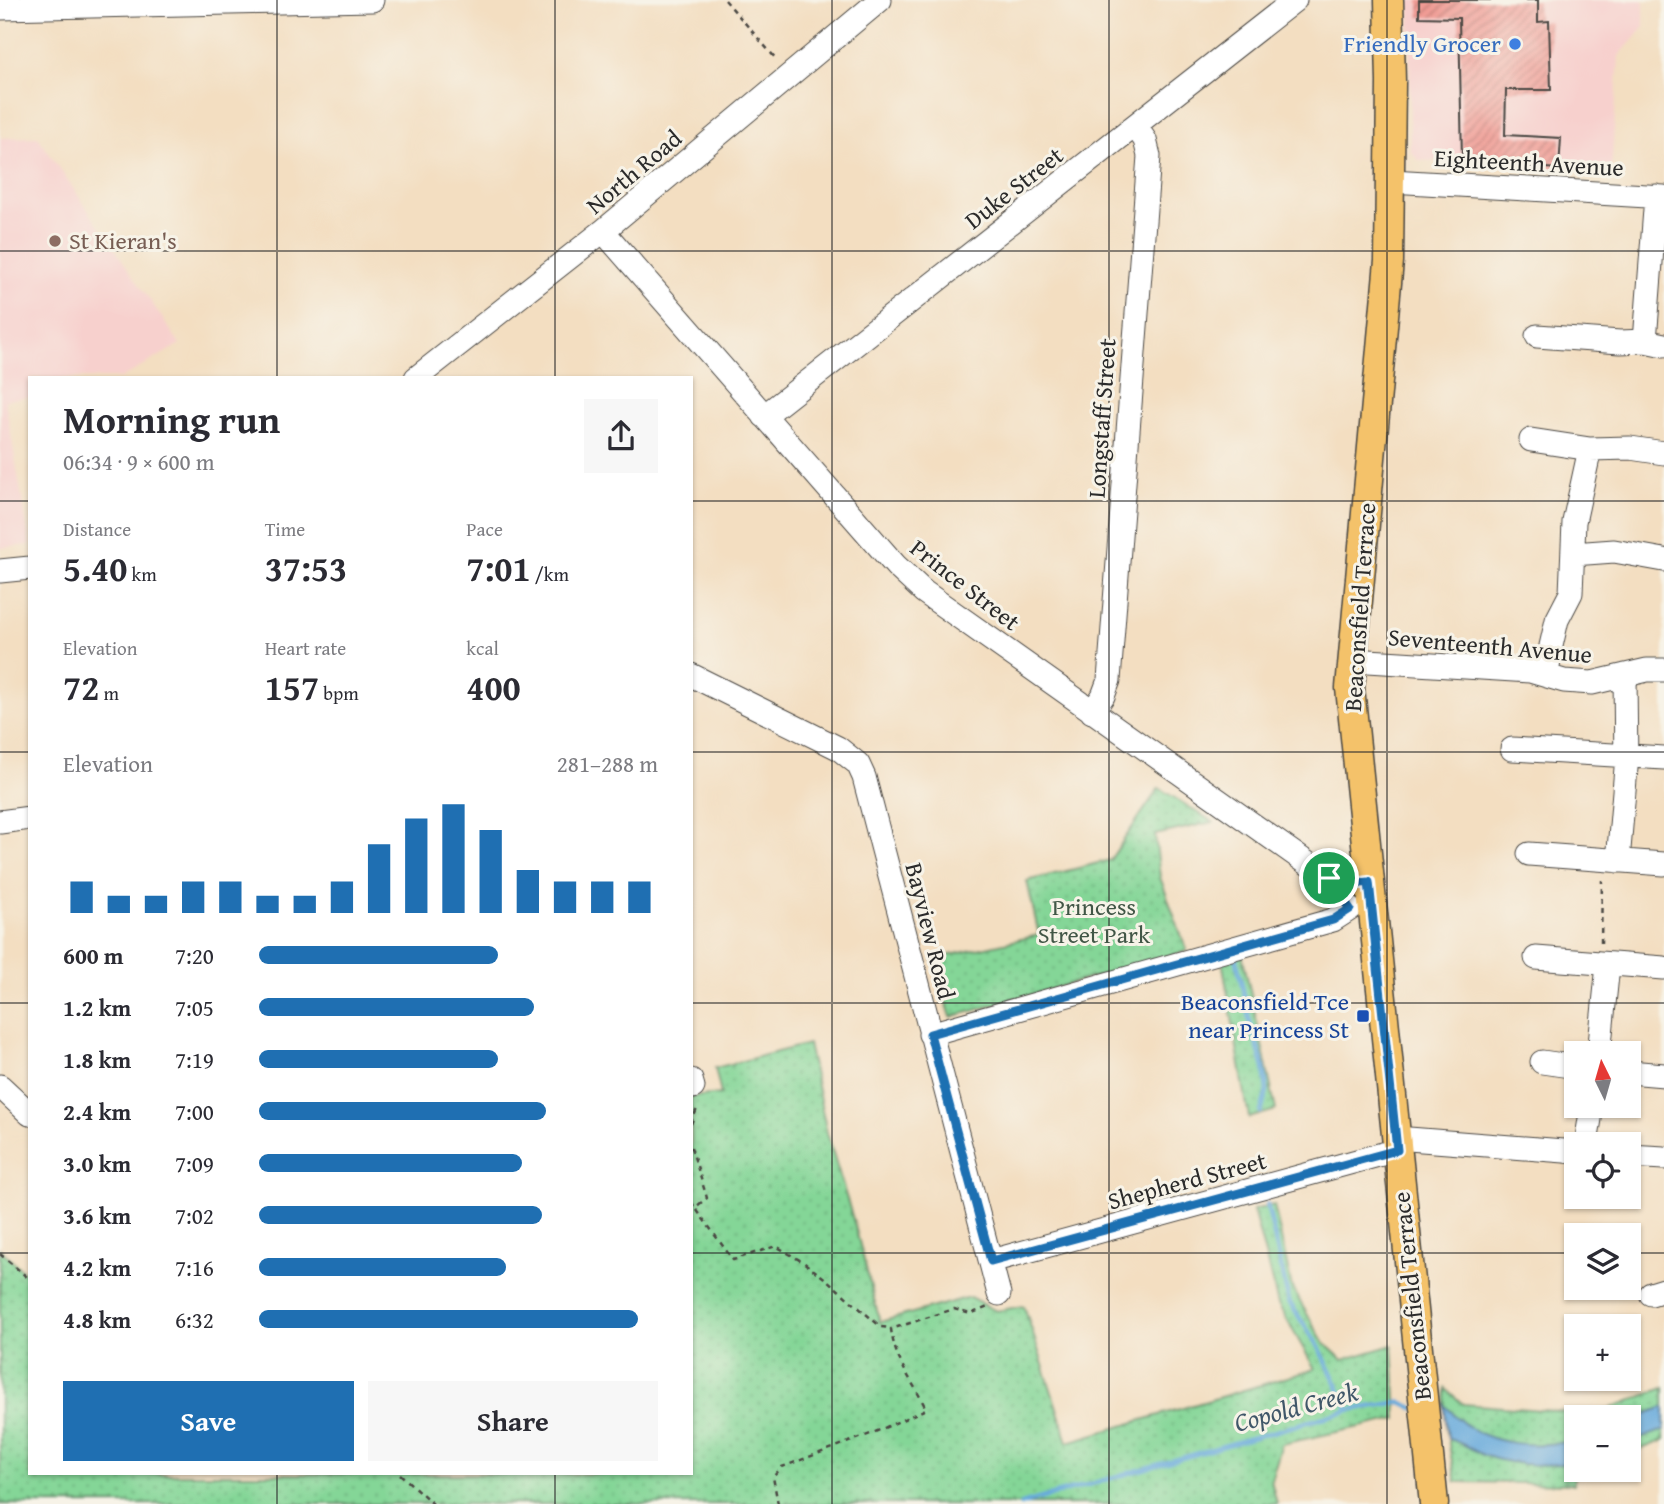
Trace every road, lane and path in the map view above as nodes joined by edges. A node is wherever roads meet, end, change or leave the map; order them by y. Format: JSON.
{"nodes":[{"id":1,"x":372,"y":0,"type":"edge"},
{"id":2,"x":725,"y":0,"type":"edge"},
{"id":3,"x":880,"y":0,"type":"edge"},
{"id":4,"x":1295,"y":0,"type":"edge"},
{"id":5,"x":1389,"y":0,"type":"edge"},
{"id":6,"x":196,"y":2,"type":"edge"},
{"id":7,"x":0,"y":8,"type":"edge"},
{"id":8,"x":777,"y":60,"type":"dead end"},
{"id":9,"x":1136,"y":127,"type":"junction"},
{"id":10,"x":1391,"y":181,"type":"junction"},
{"id":11,"x":1660,"y":197,"type":"edge"},
{"id":12,"x":603,"y":231,"type":"junction"},
{"id":13,"x":1537,"y":336,"type":"dead end"},
{"id":14,"x":1654,"y":343,"type":"edge"},
{"id":15,"x":419,"y":376,"type":"edge"},
{"id":16,"x":764,"y":416,"type":"junction"},
{"id":17,"x":1531,"y":440,"type":"dead end"},
{"id":18,"x":1590,"y":449,"type":"junction"},
{"id":19,"x":1664,"y":453,"type":"edge"},
{"id":20,"x":1573,"y":554,"type":"junction"},
{"id":21,"x":1664,"y":560,"type":"edge"},
{"id":22,"x":28,"y":568,"type":"edge"},
{"id":23,"x":0,"y":570,"type":"edge"},
{"id":24,"x":1352,"y":660,"type":"junction"},
{"id":25,"x":1664,"y":670,"type":"edge"},
{"id":26,"x":1625,"y":675,"type":"junction"},
{"id":27,"x":693,"y":676,"type":"edge"},
{"id":28,"x":1548,"y":676,"type":"junction"},
{"id":29,"x":1092,"y":712,"type":"junction"},
{"id":30,"x":1512,"y":749,"type":"dead end"},
{"id":31,"x":1625,"y":756,"type":"junction"},
{"id":32,"x":1664,"y":758,"type":"edge"},
{"id":33,"x":28,"y":818,"type":"edge"},
{"id":34,"x":0,"y":822,"type":"edge"},
{"id":35,"x":1529,"y":854,"type":"dead end"},
{"id":36,"x":1610,"y":860,"type":"junction"},
{"id":37,"x":1664,"y":864,"type":"edge"},
{"id":38,"x":1329,"y":878,"type":"junction"},
{"id":39,"x":1369,"y":882,"type":"junction"},
{"id":40,"x":1350,"y":909,"type":"junction"},
{"id":41,"x":1375,"y":937,"type":"junction"},
{"id":42,"x":1536,"y":958,"type":"dead end"},
{"id":43,"x":1604,"y":964,"type":"junction"},
{"id":44,"x":1664,"y":968,"type":"edge"},
{"id":45,"x":930,"y":1034,"type":"junction"},
{"id":46,"x":1600,"y":1041,"type":"edge"},
{"id":47,"x":1542,"y":1062,"type":"dead end"},
{"id":48,"x":1564,"y":1065,"type":"edge"},
{"id":49,"x":1642,"y":1073,"type":"edge"},
{"id":50,"x":1664,"y":1075,"type":"edge"},
{"id":51,"x":0,"y":1086,"type":"edge"},
{"id":52,"x":28,"y":1112,"type":"edge"},
{"id":53,"x":1396,"y":1144,"type":"junction"},
{"id":54,"x":1564,"y":1151,"type":"edge"},
{"id":55,"x":693,"y":1153,"type":"edge"},
{"id":56,"x":1641,"y":1157,"type":"edge"},
{"id":57,"x":1664,"y":1158,"type":"edge"},
{"id":58,"x":693,"y":1204,"type":"edge"},
{"id":59,"x":696,"y":1207,"type":"junction"},
{"id":60,"x":0,"y":1254,"type":"edge"},
{"id":61,"x":991,"y":1261,"type":"junction"},
{"id":62,"x":28,"y":1278,"type":"edge"},
{"id":63,"x":999,"y":1294,"type":"joint"},
{"id":64,"x":891,"y":1329,"type":"junction"},
{"id":65,"x":401,"y":1475,"type":"edge"},
{"id":66,"x":433,"y":1504,"type":"edge"},
{"id":67,"x":778,"y":1504,"type":"edge"},
{"id":68,"x":1434,"y":1504,"type":"edge"}],
"edges":[{"from":1,"to":6,"type":"street"},
{"from":2,"to":8,"type":"path"},
{"from":3,"to":12,"type":"street","name":"North Road"},
{"from":4,"to":9,"type":"street","name":"Duke Street"},
{"from":5,"to":10,"type":"main road","name":"Beaconsfield Terrace"},
{"from":6,"to":7,"type":"street"},
{"from":9,"to":16,"type":"street","name":"Duke Street"},
{"from":9,"to":29,"type":"street","name":"Longstaff Street"},
{"from":10,"to":11,"type":"street","name":"Eighteenth Avenue"},
{"from":10,"to":24,"type":"main road","name":"Beaconsfield Terrace"},
{"from":11,"to":14,"type":"street"},
{"from":12,"to":15,"type":"street","name":"North Road"},
{"from":12,"to":16,"type":"street","name":"Prince Street"},
{"from":13,"to":14,"type":"street"},
{"from":16,"to":29,"type":"street","name":"Prince Street"},
{"from":17,"to":18,"type":"street"},
{"from":18,"to":19,"type":"street"},
{"from":18,"to":20,"type":"street"},
{"from":20,"to":21,"type":"street"},
{"from":20,"to":28,"type":"street"},
{"from":22,"to":23,"type":"street"},
{"from":24,"to":28,"type":"street","name":"Seventeenth Avenue"},
{"from":24,"to":39,"type":"main road","name":"Beaconsfield Terrace"},
{"from":25,"to":26,"type":"street","name":"Seventeenth Avenue"},
{"from":26,"to":28,"type":"street","name":"Seventeenth Avenue"},
{"from":26,"to":31,"type":"street"},
{"from":27,"to":45,"type":"street","name":"Bayview Road"},
{"from":29,"to":38,"type":"street","name":"Prince Street"},
{"from":30,"to":31,"type":"street"},
{"from":31,"to":32,"type":"street"},
{"from":31,"to":36,"type":"street"},
{"from":33,"to":34,"type":"street"},
{"from":35,"to":36,"type":"street"},
{"from":36,"to":37,"type":"street"},
{"from":36,"to":43,"type":"path"},
{"from":38,"to":39,"type":"street","name":"Prince Street"},
{"from":38,"to":40,"type":"street","name":"Prince Street"},
{"from":39,"to":41,"type":"main road","name":"Beaconsfield Terrace"},
{"from":40,"to":41,"type":"street","name":"Prince Street"},
{"from":40,"to":45,"type":"street"},
{"from":41,"to":53,"type":"main road","name":"Beaconsfield Terrace"},
{"from":42,"to":43,"type":"street"},
{"from":43,"to":44,"type":"street"},
{"from":43,"to":46,"type":"street"},
{"from":45,"to":61,"type":"street","name":"Bayview Road"},
{"from":47,"to":48,"type":"street"},
{"from":49,"to":50,"type":"street"},
{"from":51,"to":52,"type":"street"},
{"from":53,"to":54,"type":"street","name":"Shepherd Street"},
{"from":53,"to":61,"type":"street","name":"Shepherd Street"},
{"from":53,"to":68,"type":"main road","name":"Beaconsfield Terrace"},
{"from":55,"to":59,"type":"path"},
{"from":56,"to":57,"type":"street"},
{"from":58,"to":59,"type":"path"},
{"from":59,"to":64,"type":"path"},
{"from":60,"to":62,"type":"path"},
{"from":61,"to":63,"type":"street","name":"Bayview Road"},
{"from":63,"to":64,"type":"path"},
{"from":64,"to":67,"type":"path"},
{"from":65,"to":66,"type":"path"}]}
